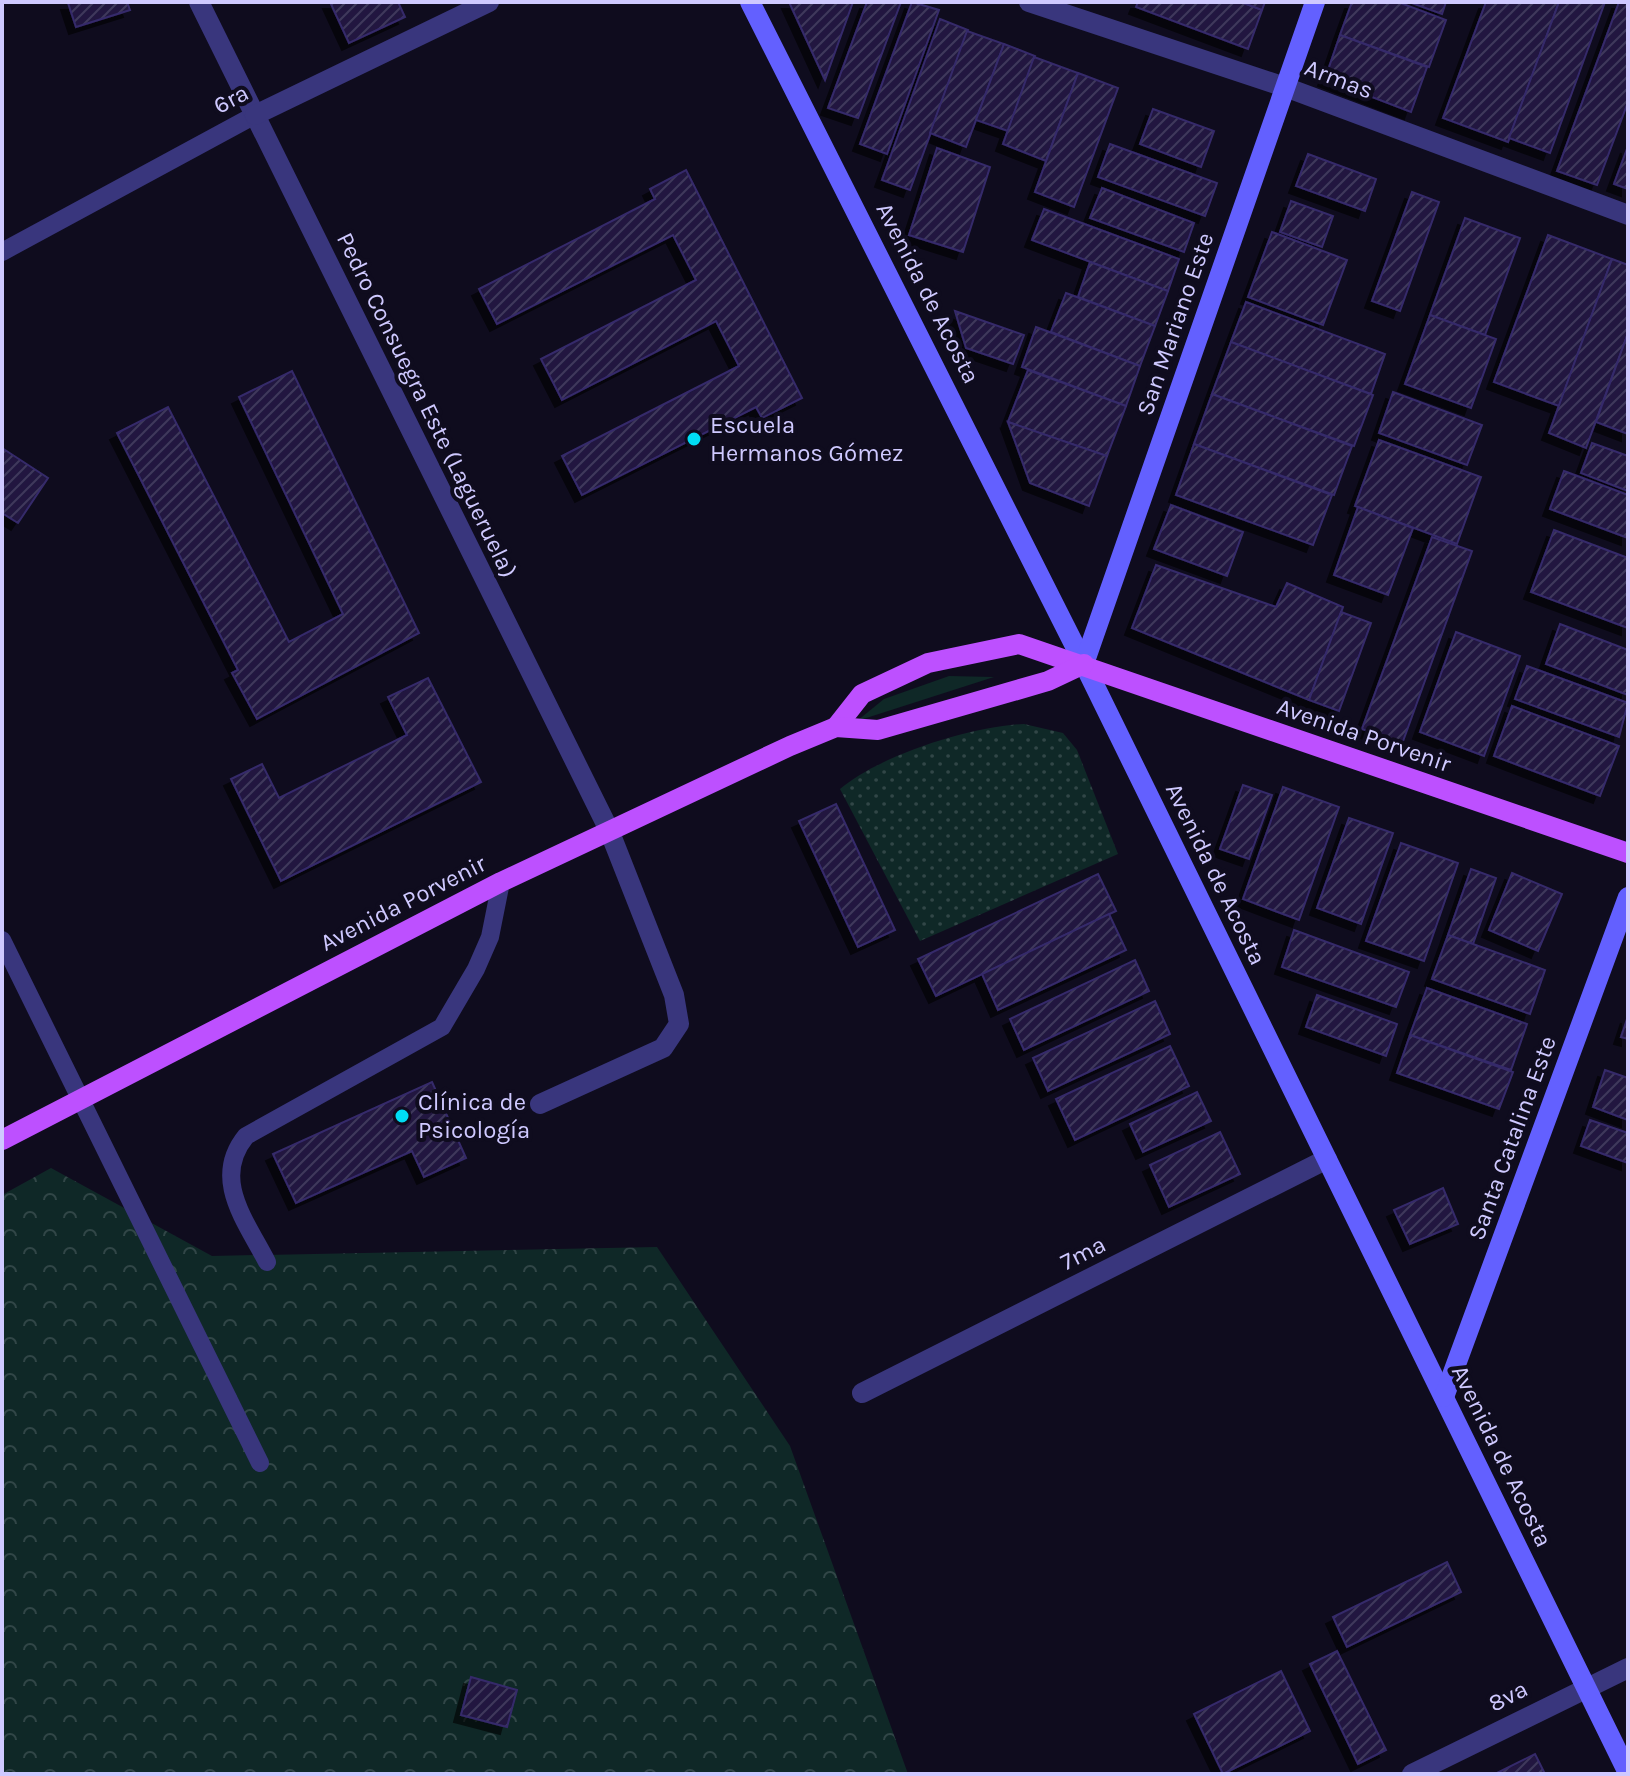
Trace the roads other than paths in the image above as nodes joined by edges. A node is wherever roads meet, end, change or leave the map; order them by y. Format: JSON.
{"nodes":[{"id":1,"x":199,"y":2,"type":"edge"},
{"id":2,"x":489,"y":2,"type":"edge"},
{"id":3,"x":750,"y":2,"type":"edge"},
{"id":4,"x":1029,"y":2,"type":"edge"},
{"id":5,"x":1315,"y":2,"type":"edge"},
{"id":6,"x":456,"y":10,"type":"edge"},
{"id":7,"x":1285,"y":87,"type":"junction"},
{"id":8,"x":255,"y":115,"type":"junction"},
{"id":9,"x":1628,"y":215,"type":"edge"},
{"id":10,"x":2,"y":252,"type":"edge"},
{"id":11,"x":1084,"y":664,"type":"junction"},
{"id":12,"x":836,"y":727,"type":"junction"},
{"id":13,"x":609,"y":830,"type":"junction"},
{"id":14,"x":1628,"y":853,"type":"edge"},
{"id":15,"x":501,"y":882,"type":"junction"},
{"id":16,"x":1628,"y":897,"type":"edge"},
{"id":17,"x":2,"y":940,"type":"edge"},
{"id":18,"x":80,"y":1100,"type":"junction"},
{"id":19,"x":540,"y":1104,"type":"dead end"},
{"id":20,"x":2,"y":1140,"type":"edge"},
{"id":21,"x":1327,"y":1159,"type":"junction"},
{"id":22,"x":267,"y":1262,"type":"dead end"},
{"id":23,"x":862,"y":1393,"type":"dead end"},
{"id":24,"x":1444,"y":1397,"type":"junction"},
{"id":25,"x":260,"y":1463,"type":"dead end"},
{"id":26,"x":1628,"y":1668,"type":"edge"},
{"id":27,"x":1586,"y":1687,"type":"junction"},
{"id":28,"x":1628,"y":1773,"type":"edge"},
{"id":29,"x":1412,"y":1774,"type":"edge"}],
"edges":[{"from":1,"to":8,"type":"street","name":"Pedro Consuegra Este (Lagueruela)"},
{"from":2,"to":6,"type":"street","name":"6ra"},
{"from":3,"to":11,"type":"main road","name":"Avenida de Acosta"},
{"from":4,"to":7,"type":"street","name":"Armas"},
{"from":5,"to":7,"type":"main road","name":"San Mariano Este"},
{"from":6,"to":8,"type":"street","name":"6ra"},
{"from":7,"to":9,"type":"street","name":"Armas"},
{"from":7,"to":11,"type":"main road","name":"San Mariano Este"},
{"from":8,"to":10,"type":"lane","name":"6ra"},
{"from":8,"to":13,"type":"street","name":"Pedro Consuegra Este (Lagueruela)"},
{"from":11,"to":12,"type":"main road","name":"Avenida Porvenir"},
{"from":11,"to":12,"type":"main road","name":"Avenida Porvenir"},
{"from":11,"to":14,"type":"main road","name":"Avenida Porvenir"},
{"from":11,"to":21,"type":"main road","name":"Avenida de Acosta"},
{"from":12,"to":13,"type":"main road","name":"Avenida Porvenir"},
{"from":13,"to":15,"type":"main road","name":"Avenida Porvenir"},
{"from":13,"to":19,"type":"street","name":"Pedro Consuegra Este (Lagueruela)"},
{"from":15,"to":18,"type":"main road","name":"Avenida Porvenir"},
{"from":15,"to":22,"type":"lane"},
{"from":16,"to":24,"type":"main road","name":"Santa Catalina Este"},
{"from":17,"to":18,"type":"lane"},
{"from":18,"to":20,"type":"main road","name":"Avenida Porvenir"},
{"from":18,"to":25,"type":"lane"},
{"from":21,"to":23,"type":"street","name":"7ma"},
{"from":21,"to":24,"type":"main road","name":"Avenida de Acosta"},
{"from":24,"to":27,"type":"main road","name":"Avenida de Acosta"},
{"from":26,"to":27,"type":"street","name":"8va"},
{"from":27,"to":28,"type":"main road","name":"Avenida de Acosta"},
{"from":27,"to":29,"type":"street","name":"8va"}]}
